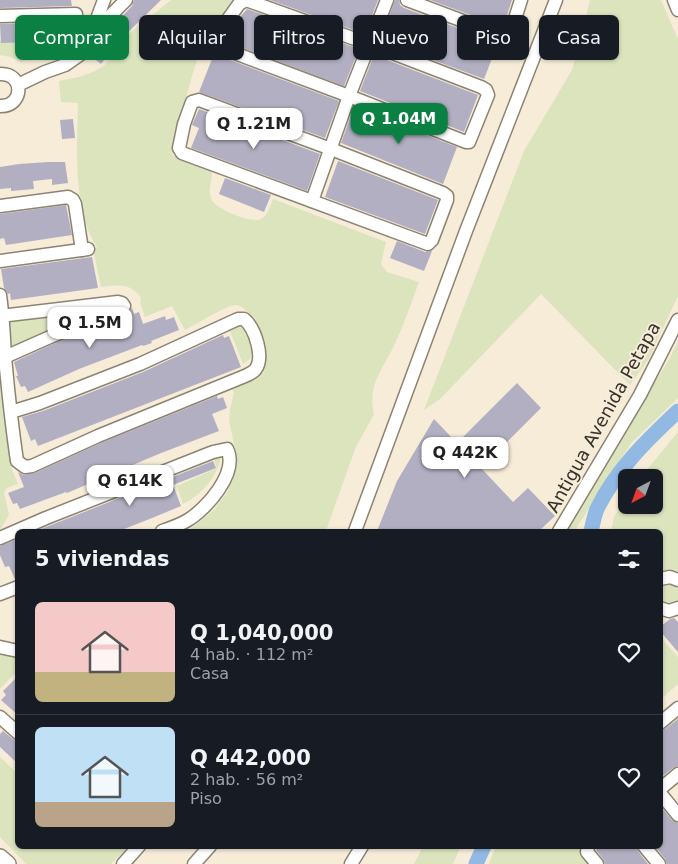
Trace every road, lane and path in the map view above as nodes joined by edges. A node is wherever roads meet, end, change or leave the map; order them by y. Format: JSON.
{"nodes":[{"id":1,"x":104,"y":0,"type":"edge"},
{"id":2,"x":126,"y":0,"type":"edge"},
{"id":3,"x":387,"y":0,"type":"edge"},
{"id":4,"x":407,"y":0,"type":"edge"},
{"id":5,"x":521,"y":0,"type":"edge"},
{"id":6,"x":556,"y":0,"type":"edge"},
{"id":7,"x":674,"y":0,"type":"edge"},
{"id":8,"x":678,"y":10,"type":"edge"},
{"id":9,"x":76,"y":14,"type":"dead end"},
{"id":10,"x":99,"y":15,"type":"edge"},
{"id":11,"x":111,"y":15,"type":"edge"},
{"id":12,"x":381,"y":15,"type":"edge"},
{"id":13,"x":0,"y":16,"type":"edge"},
{"id":14,"x":353,"y":38,"type":"edge"},
{"id":15,"x":74,"y":60,"type":"edge"},
{"id":16,"x":363,"y":60,"type":"edge"},
{"id":17,"x":411,"y":60,"type":"edge"},
{"id":18,"x":0,"y":74,"type":"edge"},
{"id":19,"x":18,"y":85,"type":"junction"},
{"id":20,"x":349,"y":96,"type":"junction"},
{"id":21,"x":0,"y":106,"type":"edge"},
{"id":22,"x":331,"y":149,"type":"junction"},
{"id":23,"x":312,"y":201,"type":"junction"},
{"id":24,"x":0,"y":206,"type":"edge"},
{"id":25,"x":0,"y":261,"type":"edge"},
{"id":26,"x":0,"y":295,"type":"edge"},
{"id":27,"x":2,"y":320,"type":"edge"},
{"id":28,"x":678,"y":320,"type":"edge"},
{"id":29,"x":5,"y":357,"type":"junction"},
{"id":30,"x":11,"y":412,"type":"junction"},
{"id":31,"x":21,"y":529,"type":"edge"},
{"id":32,"x":168,"y":529,"type":"edge"},
{"id":33,"x":356,"y":529,"type":"edge"},
{"id":34,"x":560,"y":529,"type":"edge"},
{"id":35,"x":15,"y":531,"type":"edge"},
{"id":36,"x":0,"y":538,"type":"edge"},
{"id":37,"x":663,"y":579,"type":"edge"},
{"id":38,"x":678,"y":580,"type":"edge"},
{"id":39,"x":15,"y":588,"type":"edge"},
{"id":40,"x":0,"y":594,"type":"edge"},
{"id":41,"x":663,"y":609,"type":"edge"},
{"id":42,"x":677,"y":611,"type":"edge"},
{"id":43,"x":0,"y":646,"type":"edge"},
{"id":44,"x":15,"y":650,"type":"edge"},
{"id":45,"x":678,"y":708,"type":"edge"},
{"id":46,"x":0,"y":716,"type":"edge"},
{"id":47,"x":663,"y":720,"type":"edge"},
{"id":48,"x":15,"y":730,"type":"edge"},
{"id":49,"x":678,"y":774,"type":"edge"},
{"id":50,"x":663,"y":786,"type":"edge"},
{"id":51,"x":663,"y":797,"type":"edge"},
{"id":52,"x":678,"y":815,"type":"edge"},
{"id":53,"x":136,"y":849,"type":"edge"},
{"id":54,"x":207,"y":849,"type":"edge"},
{"id":55,"x":360,"y":849,"type":"edge"},
{"id":56,"x":587,"y":849,"type":"edge"},
{"id":57,"x":646,"y":849,"type":"edge"},
{"id":58,"x":0,"y":857,"type":"edge"},
{"id":59,"x":8,"y":864,"type":"edge"},
{"id":60,"x":123,"y":864,"type":"edge"},
{"id":61,"x":194,"y":864,"type":"edge"},
{"id":62,"x":351,"y":864,"type":"edge"},
{"id":63,"x":597,"y":864,"type":"edge"},
{"id":64,"x":659,"y":864,"type":"edge"}],
"edges":[{"from":1,"to":10,"type":"street"},
{"from":2,"to":11,"type":"street"},
{"from":3,"to":12,"type":"street"},
{"from":4,"to":5,"type":"street"},
{"from":6,"to":33,"type":"street"},
{"from":7,"to":8,"type":"street"},
{"from":9,"to":13,"type":"street"},
{"from":14,"to":20,"type":"street"},
{"from":15,"to":19,"type":"street"},
{"from":16,"to":20,"type":"street"},
{"from":17,"to":20,"type":"street"},
{"from":18,"to":19,"type":"street"},
{"from":19,"to":21,"type":"street"},
{"from":20,"to":22,"type":"street"},
{"from":22,"to":23,"type":"street"},
{"from":22,"to":23,"type":"street"},
{"from":22,"to":23,"type":"street"},
{"from":24,"to":25,"type":"street"},
{"from":26,"to":27,"type":"street"},
{"from":27,"to":29,"type":"street"},
{"from":27,"to":29,"type":"street"},
{"from":28,"to":34,"type":"street","name":"Antigua Avenida Petapa"},
{"from":29,"to":30,"type":"street"},
{"from":30,"to":30,"type":"street"},
{"from":31,"to":32,"type":"street"},
{"from":35,"to":36,"type":"street"},
{"from":37,"to":38,"type":"street"},
{"from":39,"to":40,"type":"street"},
{"from":41,"to":42,"type":"street"},
{"from":43,"to":44,"type":"street"},
{"from":45,"to":47,"type":"street"},
{"from":46,"to":48,"type":"street"},
{"from":49,"to":50,"type":"street"},
{"from":51,"to":52,"type":"street"},
{"from":53,"to":60,"type":"street"},
{"from":54,"to":61,"type":"street"},
{"from":55,"to":62,"type":"street"},
{"from":56,"to":63,"type":"street"},
{"from":57,"to":64,"type":"street"},
{"from":58,"to":59,"type":"main road"}]}
